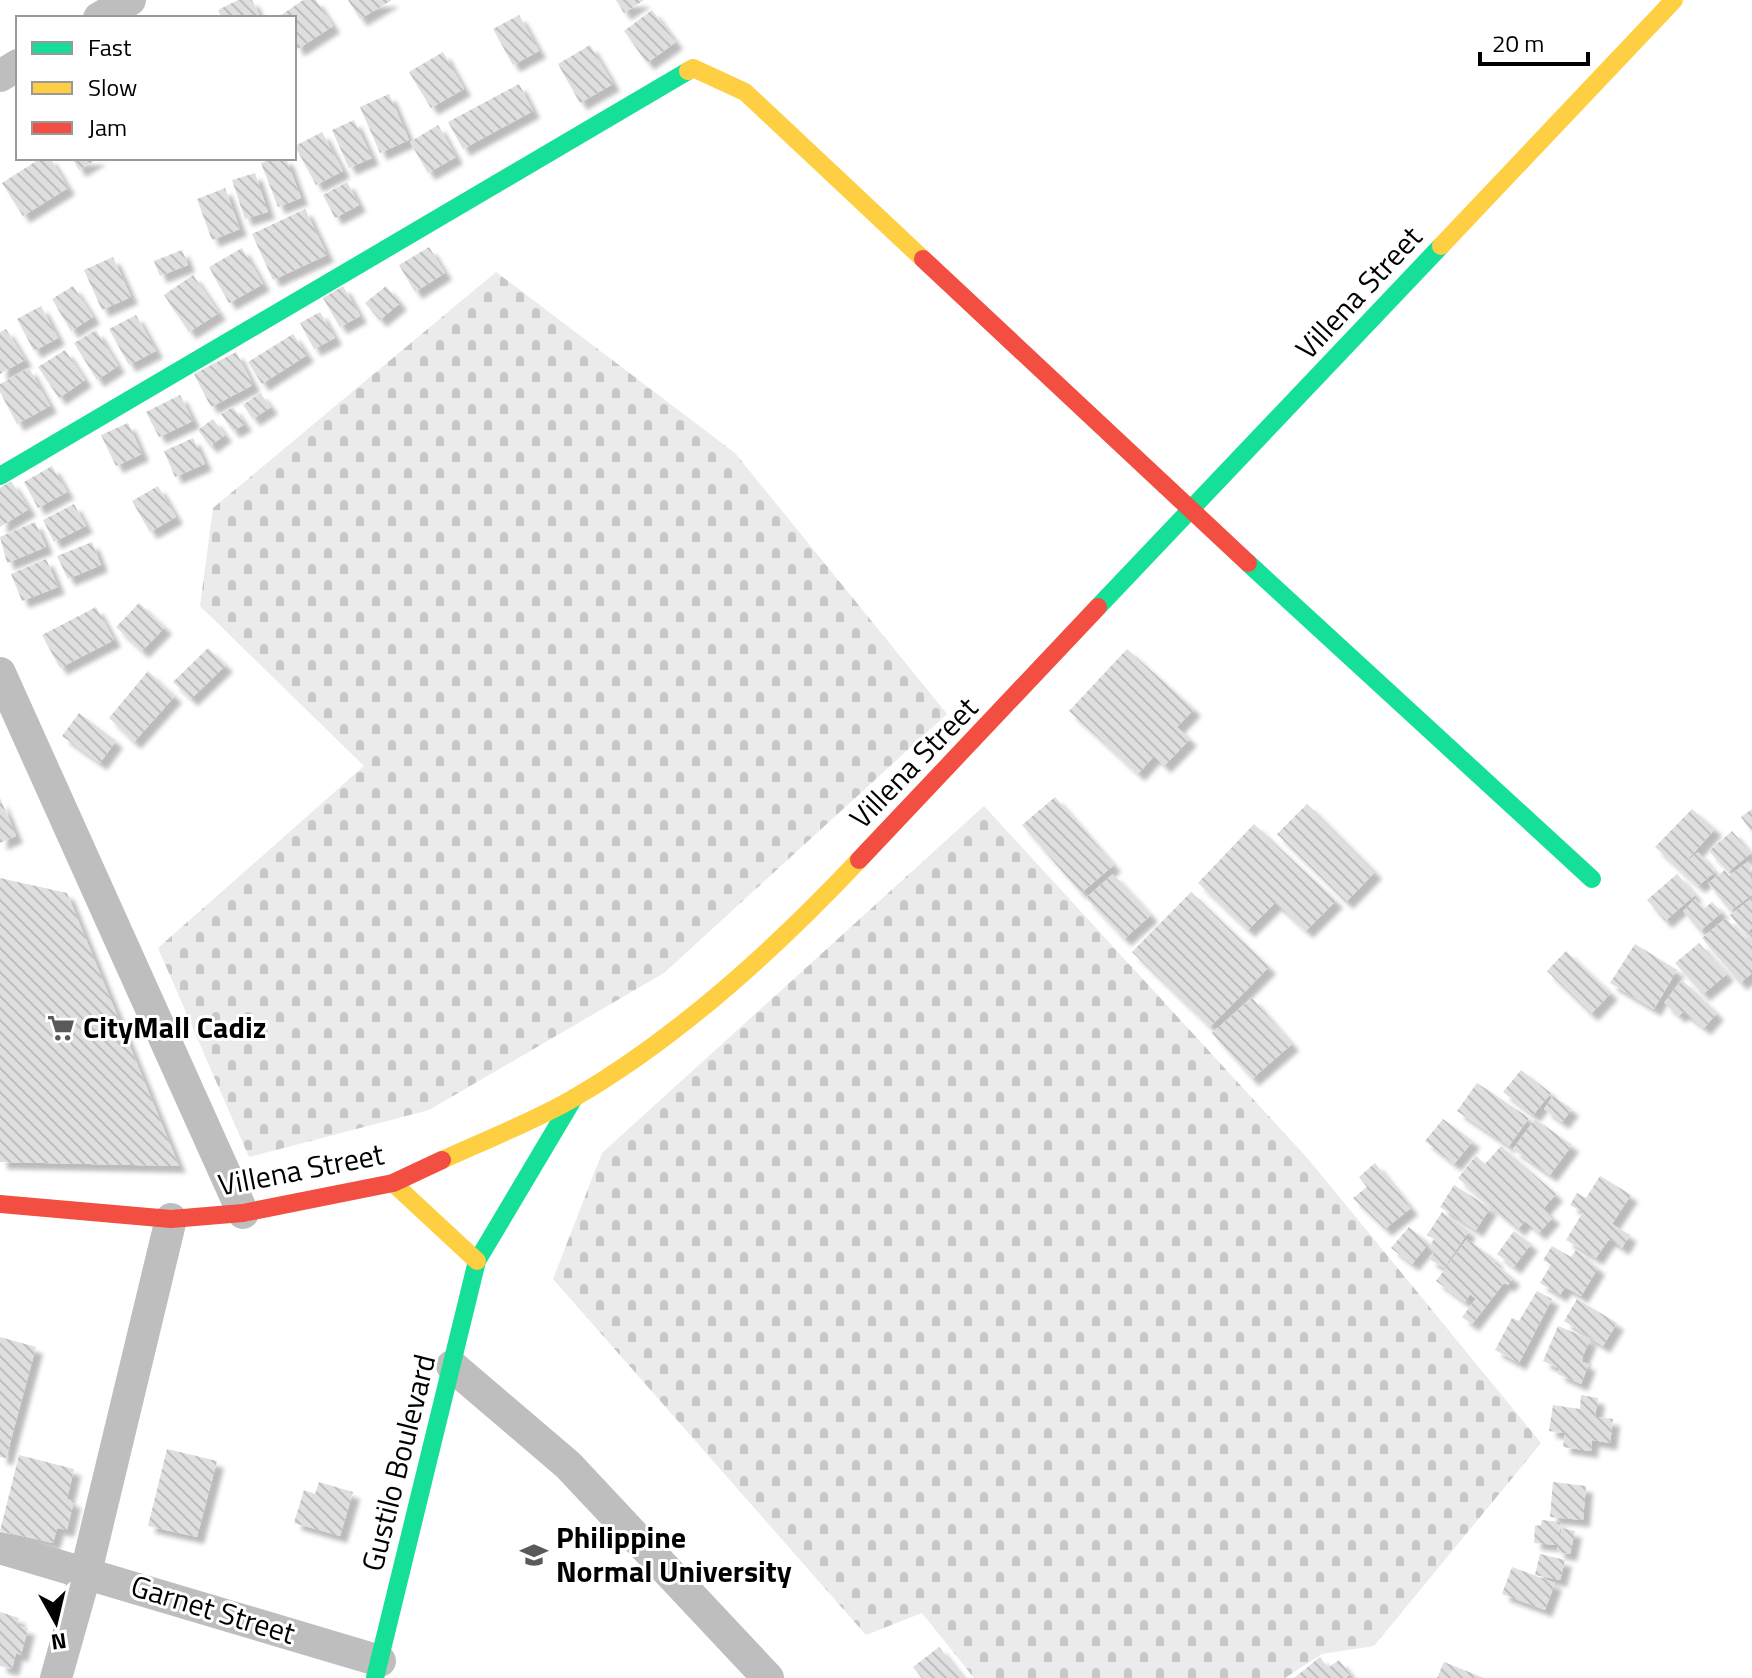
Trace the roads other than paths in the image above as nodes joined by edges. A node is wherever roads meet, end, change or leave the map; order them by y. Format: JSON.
{"nodes":[{"id":1,"x":130,"y":0,"type":"edge"},
{"id":2,"x":1674,"y":0,"type":"edge"},
{"id":3,"x":102,"y":16,"type":"edge"},
{"id":4,"x":0,"y":476,"type":"edge"},
{"id":5,"x":1192,"y":512,"type":"junction"},
{"id":6,"x":0,"y":673,"type":"edge"},
{"id":7,"x":1592,"y":879,"type":"dead end"},
{"id":8,"x":574,"y":1098,"type":"junction"},
{"id":9,"x":393,"y":1183,"type":"junction"},
{"id":10,"x":0,"y":1204,"type":"edge"},
{"id":11,"x":243,"y":1213,"type":"junction"},
{"id":12,"x":171,"y":1219,"type":"junction"},
{"id":13,"x":477,"y":1261,"type":"junction"},
{"id":14,"x":452,"y":1366,"type":"junction"},
{"id":15,"x":0,"y":1548,"type":"edge"},
{"id":16,"x":86,"y":1572,"type":"junction"},
{"id":17,"x":378,"y":1670,"type":"edge"},
{"id":18,"x":56,"y":1678,"type":"edge"},
{"id":19,"x":768,"y":1678,"type":"edge"}],
"edges":[{"from":1,"to":3,"type":"street"},
{"from":2,"to":5,"type":"street","name":"Villena Street"},
{"from":4,"to":5,"type":"street"},
{"from":5,"to":7,"type":"street"},
{"from":5,"to":8,"type":"street","name":"Villena Street"},
{"from":6,"to":11,"type":"street"},
{"from":8,"to":9,"type":"street","name":"Villena Street"},
{"from":8,"to":13,"type":"street","name":"Gustilo Boulevard"},
{"from":9,"to":11,"type":"street","name":"Villena Street"},
{"from":9,"to":13,"type":"street"},
{"from":10,"to":12,"type":"street","name":"Villena Street"},
{"from":11,"to":12,"type":"street","name":"Villena Street"},
{"from":12,"to":16,"type":"street"},
{"from":13,"to":14,"type":"street","name":"Gustilo Boulevard"},
{"from":14,"to":17,"type":"street","name":"Gustilo Boulevard"},
{"from":14,"to":19,"type":"street"},
{"from":15,"to":16,"type":"street","name":"Garnet Street"},
{"from":16,"to":17,"type":"street","name":"Garnet Street"},
{"from":16,"to":18,"type":"street"}]}
